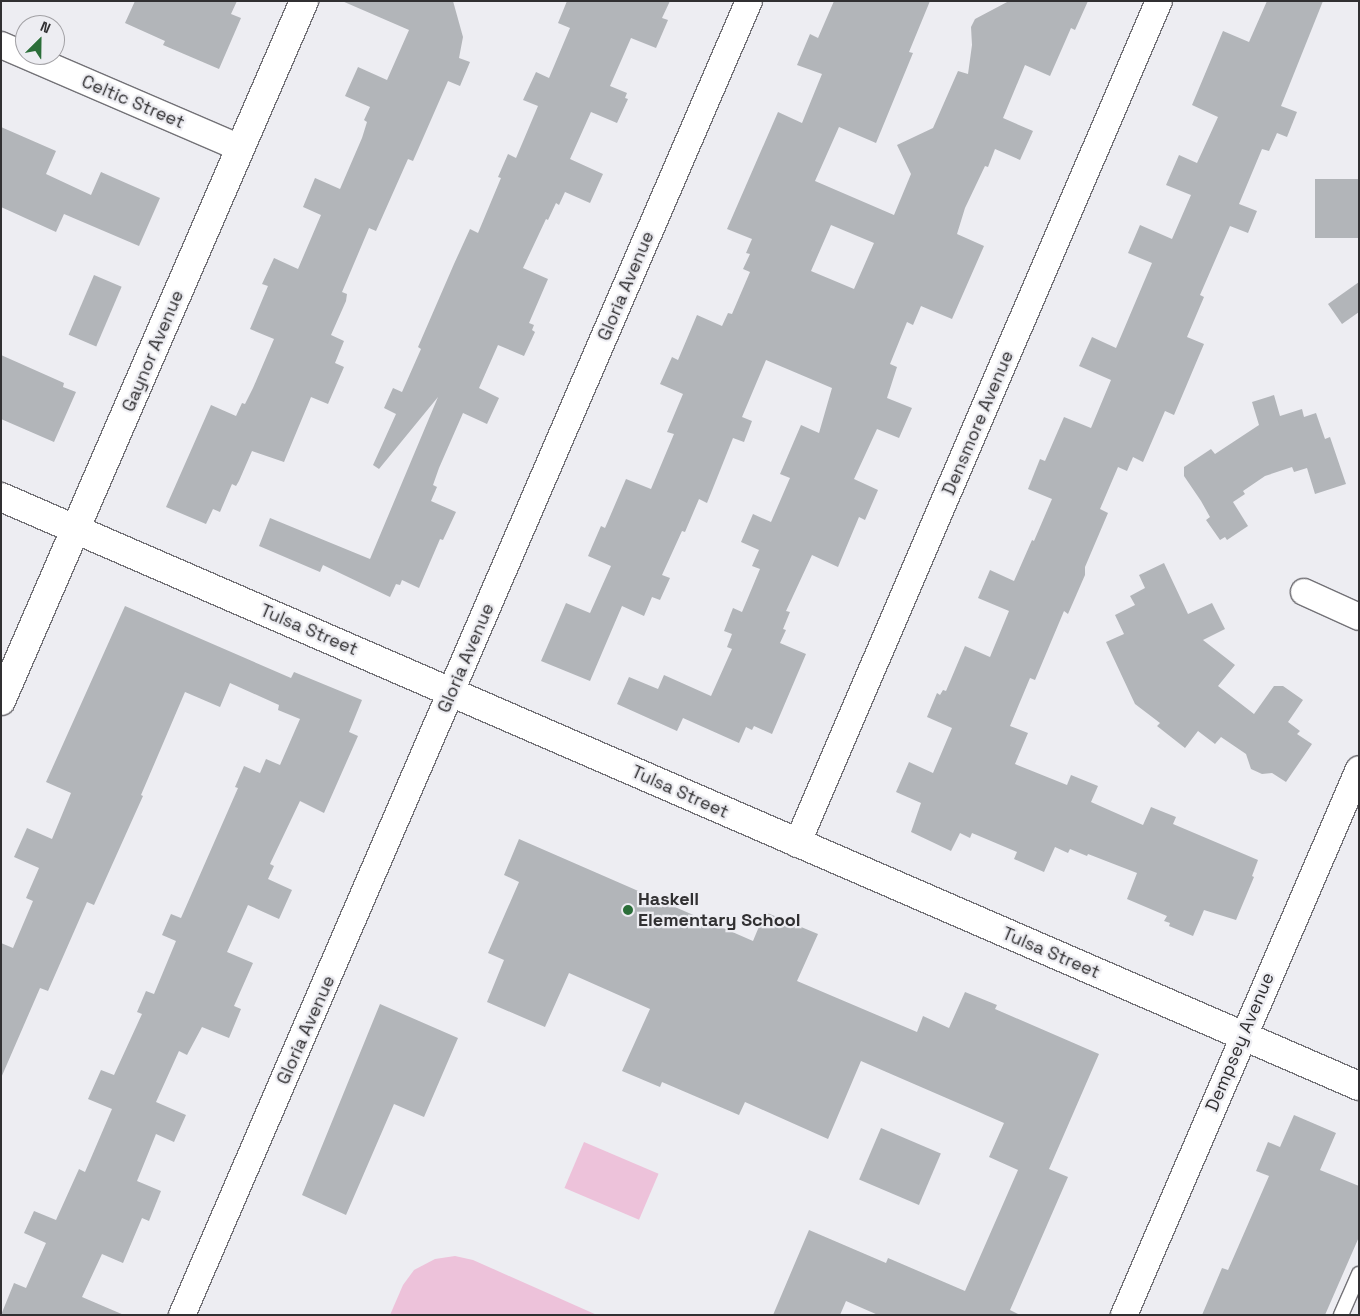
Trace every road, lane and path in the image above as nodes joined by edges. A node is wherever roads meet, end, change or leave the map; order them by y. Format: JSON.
{"nodes":[{"id":1,"x":304,"y":1,"type":"edge"},
{"id":2,"x":749,"y":1,"type":"edge"},
{"id":3,"x":1159,"y":1,"type":"edge"},
{"id":4,"x":1,"y":45,"type":"edge"},
{"id":5,"x":240,"y":148,"type":"junction"},
{"id":6,"x":1,"y":497,"type":"edge"},
{"id":7,"x":76,"y":529,"type":"junction"},
{"id":8,"x":1304,"y":592,"type":"dead end"},
{"id":9,"x":1359,"y":617,"type":"edge"},
{"id":10,"x":452,"y":692,"type":"junction"},
{"id":11,"x":1,"y":701,"type":"edge"},
{"id":12,"x":1359,"y":769,"type":"edge"},
{"id":13,"x":797,"y":844,"type":"junction"},
{"id":14,"x":1243,"y":1035,"type":"junction"},
{"id":15,"x":1359,"y":1086,"type":"edge"},
{"id":16,"x":1359,"y":1274,"type":"edge"},
{"id":17,"x":182,"y":1315,"type":"edge"},
{"id":18,"x":1124,"y":1315,"type":"edge"},
{"id":19,"x":1341,"y":1315,"type":"edge"}],
"edges":[{"from":1,"to":5,"type":"street","name":"Gaynor Avenue"},
{"from":2,"to":10,"type":"street","name":"Gloria Avenue"},
{"from":3,"to":13,"type":"street","name":"Densmore Avenue"},
{"from":4,"to":5,"type":"street","name":"Celtic Street"},
{"from":5,"to":7,"type":"street","name":"Gaynor Avenue"},
{"from":6,"to":7,"type":"street","name":"Tulsa Street"},
{"from":7,"to":10,"type":"street","name":"Tulsa Street"},
{"from":7,"to":11,"type":"street","name":"Gaynor Avenue"},
{"from":8,"to":9,"type":"street"},
{"from":10,"to":13,"type":"street","name":"Tulsa Street"},
{"from":10,"to":17,"type":"street","name":"Gloria Avenue"},
{"from":12,"to":14,"type":"street","name":"Dempsey Avenue"},
{"from":13,"to":14,"type":"street","name":"Tulsa Street"},
{"from":14,"to":15,"type":"street","name":"Tulsa Street"},
{"from":14,"to":18,"type":"street","name":"Dempsey Avenue"},
{"from":16,"to":19,"type":"lane"}]}
